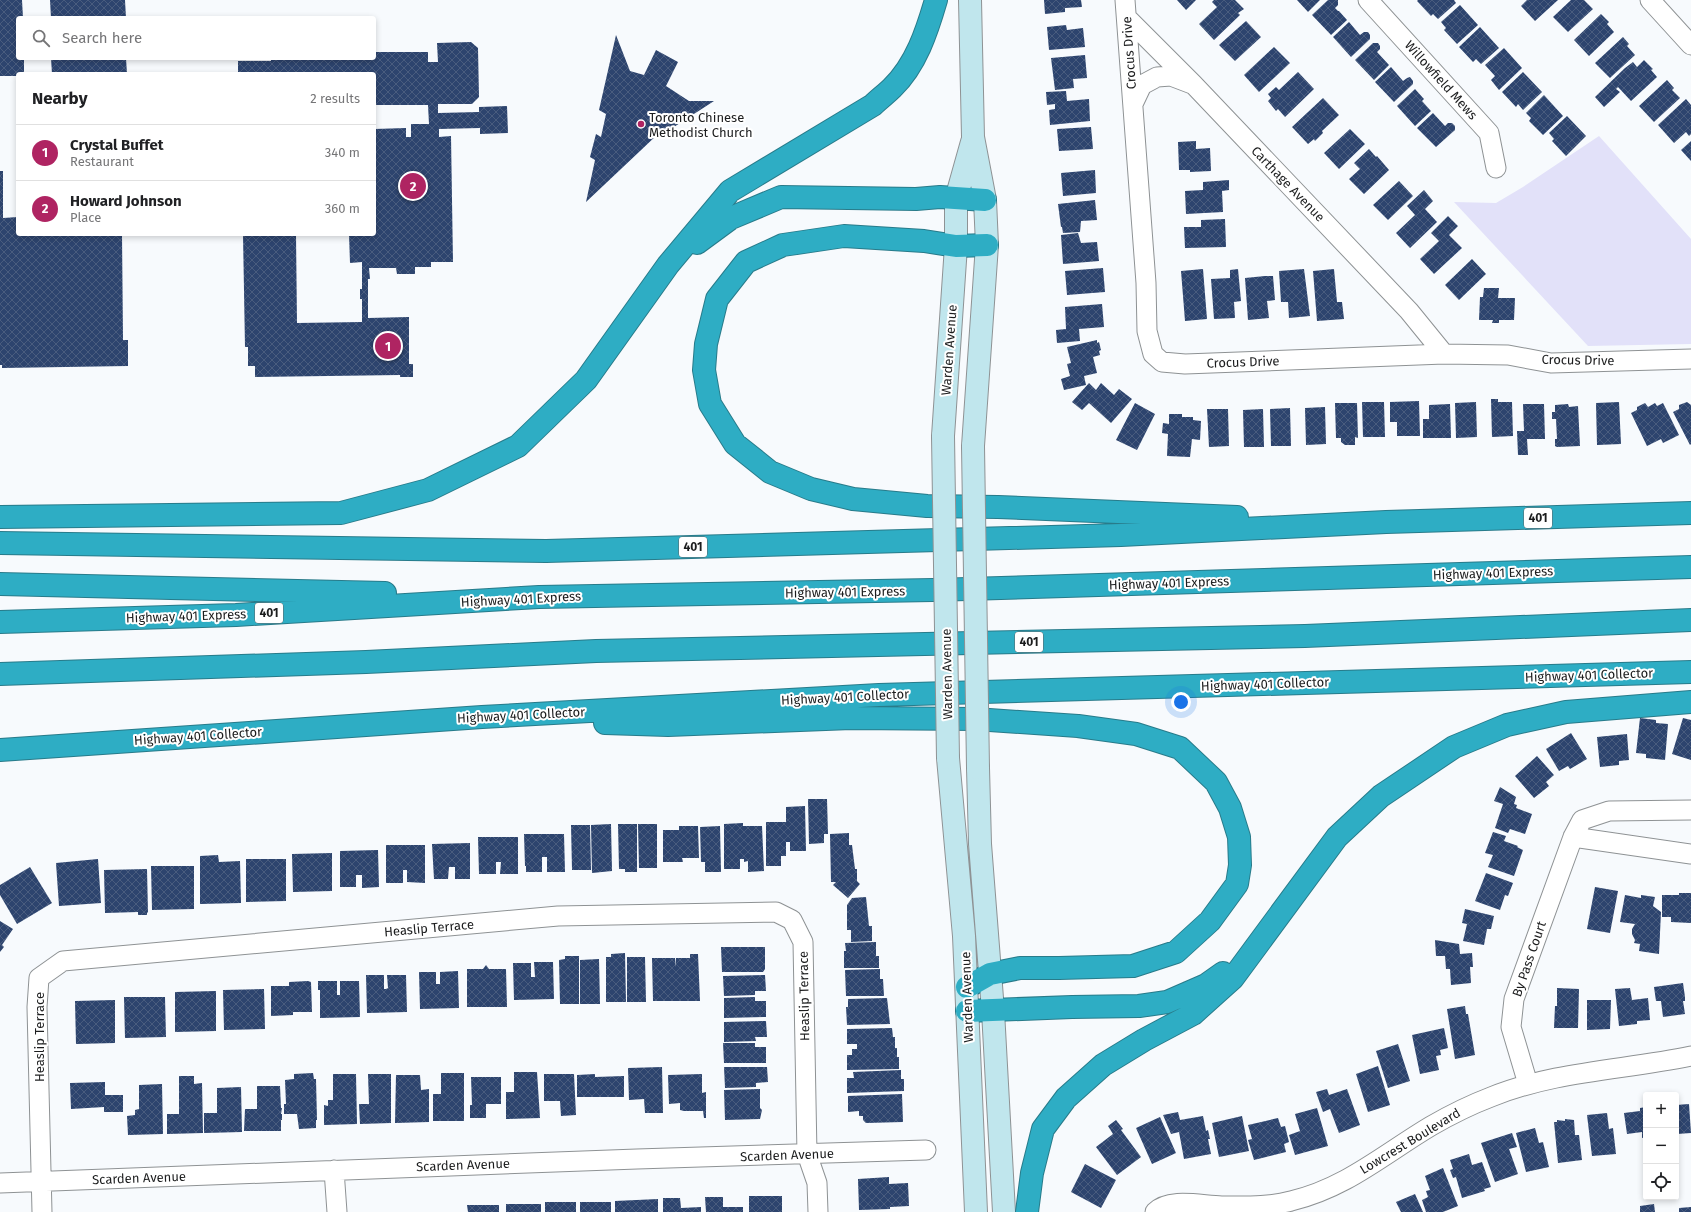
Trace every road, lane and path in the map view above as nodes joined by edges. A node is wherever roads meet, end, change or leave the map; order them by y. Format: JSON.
{"nodes":[{"id":1,"x":936,"y":0,"type":"edge"},
{"id":2,"x":970,"y":0,"type":"edge"},
{"id":3,"x":1368,"y":0,"type":"edge"},
{"id":4,"x":1650,"y":0,"type":"edge"},
{"id":5,"x":1126,"y":9,"type":"edge"},
{"id":6,"x":1691,"y":45,"type":"edge"},
{"id":7,"x":1194,"y":85,"type":"junction"},
{"id":8,"x":1133,"y":104,"type":"junction"},
{"id":9,"x":973,"y":137,"type":"junction"},
{"id":10,"x":1496,"y":168,"type":"dead end"},
{"id":11,"x":956,"y":199,"type":"junction"},
{"id":12,"x":985,"y":200,"type":"junction"},
{"id":13,"x":956,"y":246,"type":"junction"},
{"id":14,"x":987,"y":246,"type":"junction"},
{"id":15,"x":668,"y":265,"type":"junction"},
{"id":16,"x":1444,"y":354,"type":"junction"},
{"id":17,"x":1691,"y":359,"type":"edge"},
{"id":18,"x":1691,"y":513,"type":"edge"},
{"id":19,"x":0,"y":517,"type":"edge"},
{"id":20,"x":1386,"y":522,"type":"junction"},
{"id":21,"x":0,"y":543,"type":"edge"},
{"id":22,"x":1691,"y":567,"type":"edge"},
{"id":23,"x":0,"y":584,"type":"edge"},
{"id":24,"x":539,"y":597,"type":"junction"},
{"id":25,"x":1691,"y":620,"type":"edge"},
{"id":26,"x":0,"y":622,"type":"edge"},
{"id":27,"x":1691,"y":672,"type":"edge"},
{"id":28,"x":0,"y":674,"type":"edge"},
{"id":29,"x":1691,"y":702,"type":"edge"},
{"id":30,"x":482,"y":717,"type":"junction"},
{"id":31,"x":0,"y":750,"type":"edge"},
{"id":32,"x":1691,"y":810,"type":"edge"},
{"id":33,"x":1573,"y":837,"type":"junction"},
{"id":34,"x":1691,"y":854,"type":"edge"},
{"id":35,"x":1255,"y":950,"type":"junction"},
{"id":36,"x":990,"y":974,"type":"junction"},
{"id":37,"x":967,"y":987,"type":"junction"},
{"id":38,"x":967,"y":1011,"type":"junction"},
{"id":39,"x":994,"y":1011,"type":"junction"},
{"id":40,"x":1691,"y":1056,"type":"edge"},
{"id":41,"x":1528,"y":1084,"type":"junction"},
{"id":42,"x":926,"y":1150,"type":"dead end"},
{"id":43,"x":807,"y":1154,"type":"junction"},
{"id":44,"x":334,"y":1170,"type":"junction"},
{"id":45,"x":0,"y":1183,"type":"edge"},
{"id":46,"x":42,"y":1183,"type":"junction"},
{"id":47,"x":42,"y":1212,"type":"edge"},
{"id":48,"x":337,"y":1212,"type":"edge"},
{"id":49,"x":818,"y":1212,"type":"edge"},
{"id":50,"x":976,"y":1212,"type":"edge"},
{"id":51,"x":1004,"y":1212,"type":"edge"},
{"id":52,"x":1027,"y":1212,"type":"edge"},
{"id":53,"x":1155,"y":1212,"type":"edge"}],
"edges":[{"from":1,"to":15,"type":"highway"},
{"from":2,"to":9,"type":"main road","name":"Warden Avenue"},
{"from":3,"to":10,"type":"street","name":"Willowfield Mews"},
{"from":4,"to":6,"type":"street"},
{"from":5,"to":7,"type":"street","name":"Carthage Avenue"},
{"from":5,"to":8,"type":"street","name":"Crocus Drive"},
{"from":7,"to":8,"type":"street"},
{"from":7,"to":16,"type":"street","name":"Carthage Avenue"},
{"from":8,"to":16,"type":"street","name":"Crocus Drive"},
{"from":9,"to":11,"type":"main road","name":"Warden Avenue"},
{"from":9,"to":12,"type":"main road","name":"Warden Avenue"},
{"from":11,"to":12,"type":"highway"},
{"from":11,"to":13,"type":"main road","name":"Warden Avenue"},
{"from":11,"to":15,"type":"highway"},
{"from":12,"to":14,"type":"main road","name":"Warden Avenue"},
{"from":13,"to":14,"type":"highway"},
{"from":13,"to":20,"type":"highway"},
{"from":13,"to":37,"type":"main road","name":"Warden Avenue","bridge":true},
{"from":14,"to":36,"type":"main road","name":"Warden Avenue","bridge":true},
{"from":15,"to":19,"type":"highway"},
{"from":16,"to":17,"type":"street","name":"Crocus Drive"},
{"from":18,"to":20,"type":"highway","number":"401"},
{"from":20,"to":21,"type":"highway","number":"401"},
{"from":22,"to":24,"type":"highway","name":"Highway 401 Express","number":"401"},
{"from":23,"to":24,"type":"highway"},
{"from":24,"to":26,"type":"highway","name":"Highway 401 Express","number":"401"},
{"from":25,"to":28,"type":"highway","number":"401"},
{"from":27,"to":30,"type":"highway","name":"Highway 401 Collector"},
{"from":29,"to":35,"type":"highway"},
{"from":30,"to":31,"type":"highway","name":"Highway 401 Collector"},
{"from":30,"to":36,"type":"highway"},
{"from":32,"to":33,"type":"street","name":"By Pass Court"},
{"from":33,"to":34,"type":"street"},
{"from":33,"to":41,"type":"street","name":"By Pass Court"},
{"from":35,"to":39,"type":"highway"},
{"from":35,"to":52,"type":"highway"},
{"from":36,"to":37,"type":"highway"},
{"from":36,"to":39,"type":"main road","name":"Warden Avenue"},
{"from":37,"to":38,"type":"main road","name":"Warden Avenue"},
{"from":38,"to":39,"type":"highway"},
{"from":38,"to":50,"type":"main road","name":"Warden Avenue"},
{"from":39,"to":51,"type":"main road","name":"Warden Avenue"},
{"from":40,"to":41,"type":"street","name":"Lowcrest Boulevard"},
{"from":41,"to":53,"type":"street","name":"Lowcrest Boulevard"},
{"from":42,"to":43,"type":"street","name":"Scarden Avenue"},
{"from":43,"to":44,"type":"street","name":"Scarden Avenue"},
{"from":43,"to":46,"type":"street","name":"Heaslip Terrace"},
{"from":43,"to":49,"type":"street"},
{"from":44,"to":46,"type":"street","name":"Scarden Avenue"},
{"from":44,"to":48,"type":"street"},
{"from":45,"to":46,"type":"street","name":"Scarden Avenue"},
{"from":46,"to":47,"type":"street"}]}
